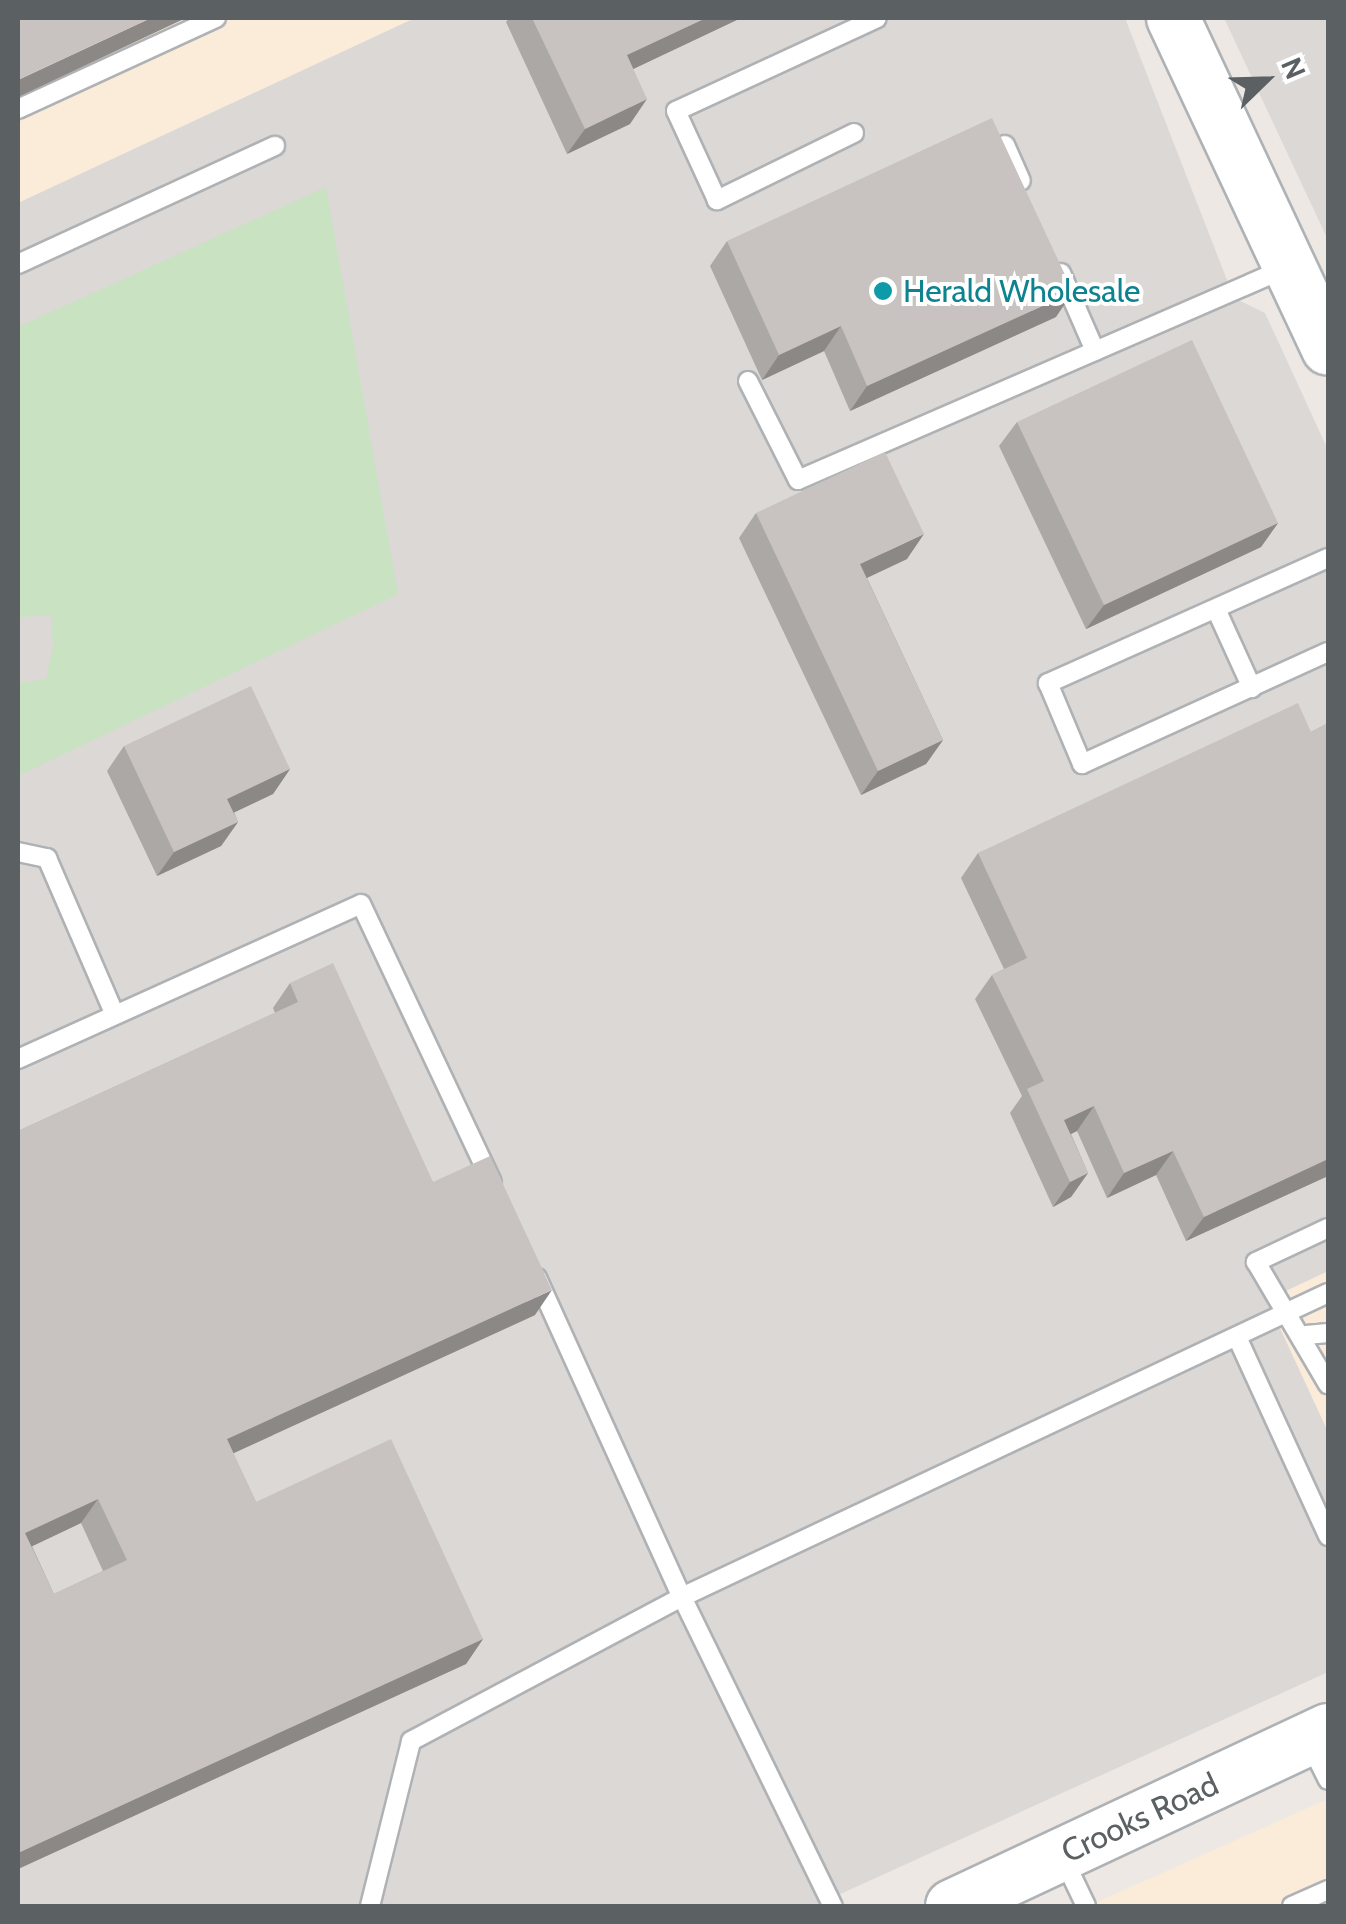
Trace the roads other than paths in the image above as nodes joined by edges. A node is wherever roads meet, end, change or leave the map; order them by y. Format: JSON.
{"nodes":[{"id":1,"x":216,"y":18,"type":"edge"},
{"id":2,"x":877,"y":18,"type":"edge"},
{"id":3,"x":1173,"y":18,"type":"edge"},
{"id":4,"x":18,"y":109,"type":"edge"},
{"id":5,"x":854,"y":134,"type":"dead end"},
{"id":6,"x":1005,"y":145,"type":"edge"},
{"id":7,"x":275,"y":146,"type":"dead end"},
{"id":8,"x":1028,"y":196,"type":"edge"},
{"id":9,"x":1050,"y":248,"type":"edge"},
{"id":10,"x":18,"y":264,"type":"edge"},
{"id":11,"x":1291,"y":266,"type":"junction"},
{"id":12,"x":1328,"y":349,"type":"edge"},
{"id":13,"x":1095,"y":351,"type":"junction"},
{"id":14,"x":748,"y":381,"type":"dead end"},
{"id":15,"x":1328,"y":558,"type":"edge"},
{"id":16,"x":1216,"y":609,"type":"junction"},
{"id":17,"x":1328,"y":652,"type":"edge"},
{"id":18,"x":1252,"y":688,"type":"junction"},
{"id":19,"x":18,"y":852,"type":"edge"},
{"id":20,"x":114,"y":1013,"type":"junction"},
{"id":21,"x":18,"y":1059,"type":"edge"},
{"id":22,"x":504,"y":1207,"type":"edge"},
{"id":23,"x":1328,"y":1228,"type":"edge"},
{"id":24,"x":528,"y":1261,"type":"edge"},
{"id":25,"x":1328,"y":1292,"type":"edge"},
{"id":26,"x":1286,"y":1312,"type":"junction"},
{"id":27,"x":1328,"y":1333,"type":"edge"},
{"id":28,"x":1306,"y":1335,"type":"junction"},
{"id":29,"x":1237,"y":1337,"type":"junction"},
{"id":30,"x":1328,"y":1384,"type":"edge"},
{"id":31,"x":1328,"y":1536,"type":"edge"},
{"id":32,"x":682,"y":1597,"type":"junction"},
{"id":33,"x":1322,"y":1750,"type":"edge"},
{"id":34,"x":1062,"y":1855,"type":"junction"},
{"id":35,"x":1328,"y":1890,"type":"edge"},
{"id":36,"x":370,"y":1906,"type":"edge"},
{"id":37,"x":833,"y":1906,"type":"edge"},
{"id":38,"x":952,"y":1906,"type":"edge"},
{"id":39,"x":1086,"y":1906,"type":"edge"},
{"id":40,"x":1292,"y":1906,"type":"edge"}],
"edges":[{"from":1,"to":4,"type":"lane"},
{"from":2,"to":5,"type":"lane"},
{"from":3,"to":11,"type":"main road"},
{"from":6,"to":8,"type":"lane"},
{"from":7,"to":10,"type":"lane"},
{"from":9,"to":13,"type":"lane"},
{"from":11,"to":12,"type":"main road"},
{"from":11,"to":13,"type":"lane"},
{"from":13,"to":14,"type":"lane"},
{"from":15,"to":16,"type":"lane"},
{"from":16,"to":18,"type":"lane"},
{"from":16,"to":18,"type":"lane"},
{"from":17,"to":18,"type":"lane"},
{"from":19,"to":20,"type":"lane"},
{"from":20,"to":21,"type":"lane"},
{"from":20,"to":22,"type":"lane"},
{"from":23,"to":26,"type":"lane"},
{"from":24,"to":32,"type":"lane"},
{"from":25,"to":26,"type":"lane"},
{"from":26,"to":28,"type":"lane"},
{"from":26,"to":29,"type":"lane"},
{"from":27,"to":28,"type":"lane"},
{"from":28,"to":30,"type":"lane"},
{"from":29,"to":31,"type":"lane"},
{"from":29,"to":32,"type":"lane"},
{"from":32,"to":36,"type":"lane"},
{"from":32,"to":37,"type":"lane"},
{"from":33,"to":34,"type":"main road","name":"Crooks Road"},
{"from":34,"to":38,"type":"main road","name":"Crooks Road"},
{"from":34,"to":39,"type":"lane"},
{"from":35,"to":40,"type":"lane"}]}
